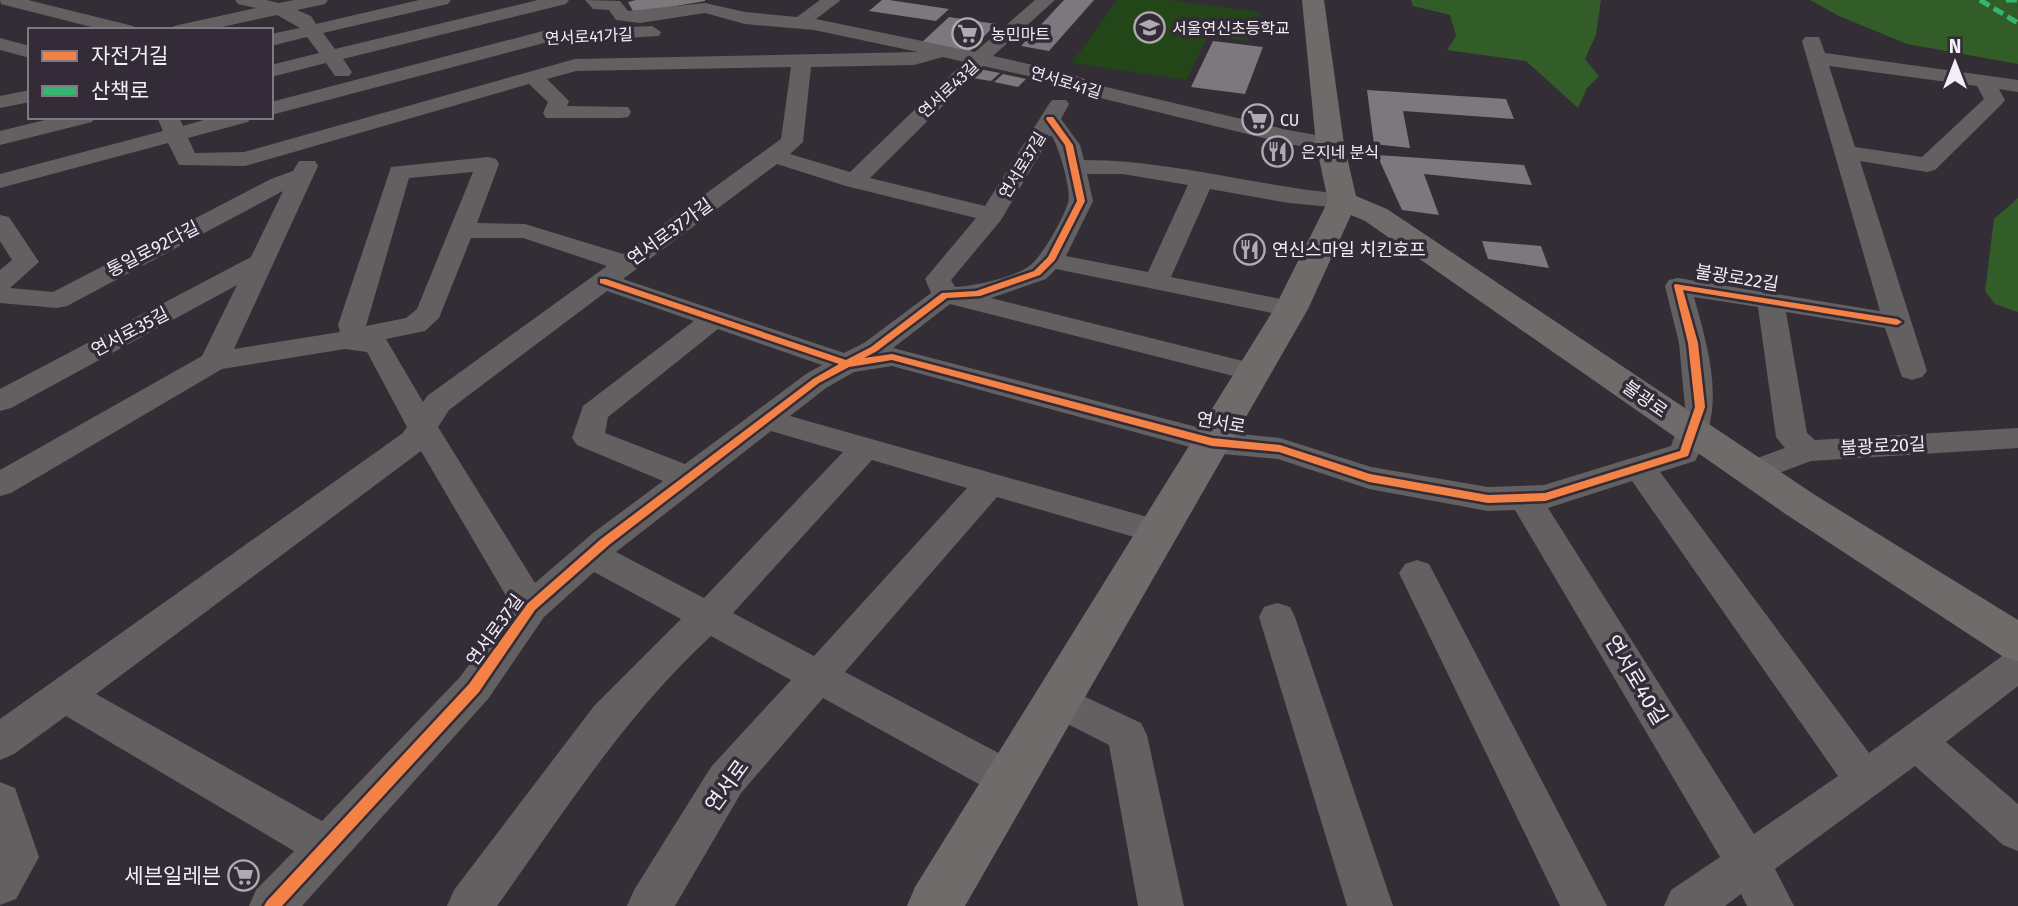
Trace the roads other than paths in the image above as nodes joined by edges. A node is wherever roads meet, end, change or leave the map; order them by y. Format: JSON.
{"nodes":[{"id":1,"x":7,"y":0,"type":"edge"},
{"id":2,"x":244,"y":0,"type":"edge"},
{"id":3,"x":319,"y":0,"type":"edge"},
{"id":4,"x":442,"y":0,"type":"edge"},
{"id":5,"x":560,"y":0,"type":"edge"},
{"id":6,"x":594,"y":0,"type":"edge"},
{"id":7,"x":832,"y":0,"type":"edge"},
{"id":8,"x":1045,"y":0,"type":"edge"},
{"id":9,"x":1313,"y":0,"type":"edge"},
{"id":10,"x":280,"y":9,"type":"junction"},
{"id":11,"x":745,"y":18,"type":"junction"},
{"id":12,"x":802,"y":23,"type":"junction"},
{"id":13,"x":118,"y":28,"type":"edge"},
{"id":14,"x":190,"y":28,"type":"edge"},
{"id":15,"x":312,"y":31,"type":"junction"},
{"id":16,"x":658,"y":32,"type":"junction"},
{"id":17,"x":558,"y":35,"type":"junction"},
{"id":18,"x":273,"y":40,"type":"edge"},
{"id":19,"x":0,"y":44,"type":"edge"},
{"id":20,"x":28,"y":51,"type":"edge"},
{"id":21,"x":942,"y":52,"type":"junction"},
{"id":22,"x":331,"y":57,"type":"junction"},
{"id":23,"x":802,"y":60,"type":"junction"},
{"id":24,"x":979,"y":60,"type":"junction"},
{"id":25,"x":646,"y":62,"type":"junction"},
{"id":26,"x":584,"y":64,"type":"junction"},
{"id":27,"x":273,"y":71,"type":"edge"},
{"id":28,"x":533,"y":77,"type":"junction"},
{"id":29,"x":959,"y":77,"type":"junction"},
{"id":30,"x":1984,"y":81,"type":"junction"},
{"id":31,"x":985,"y":82,"type":"dead end"},
{"id":32,"x":2018,"y":86,"type":"edge"},
{"id":33,"x":353,"y":87,"type":"junction"},
{"id":34,"x":1037,"y":94,"type":"dead end"},
{"id":35,"x":28,"y":96,"type":"edge"},
{"id":36,"x":1064,"y":101,"type":"junction"},
{"id":37,"x":0,"y":102,"type":"edge"},
{"id":38,"x":273,"y":108,"type":"edge"},
{"id":39,"x":76,"y":119,"type":"edge"},
{"id":40,"x":226,"y":119,"type":"edge"},
{"id":41,"x":377,"y":121,"type":"junction"},
{"id":42,"x":172,"y":127,"type":"edge"},
{"id":43,"x":0,"y":138,"type":"edge"},
{"id":44,"x":1330,"y":144,"type":"junction"},
{"id":45,"x":1845,"y":152,"type":"junction"},
{"id":46,"x":262,"y":154,"type":"junction"},
{"id":47,"x":774,"y":156,"type":"junction"},
{"id":48,"x":1074,"y":167,"type":"junction"},
{"id":49,"x":305,"y":171,"type":"junction"},
{"id":50,"x":0,"y":180,"type":"edge"},
{"id":51,"x":854,"y":181,"type":"junction"},
{"id":52,"x":1202,"y":181,"type":"junction"},
{"id":53,"x":1343,"y":201,"type":"junction"},
{"id":54,"x":992,"y":215,"type":"junction"},
{"id":55,"x":0,"y":222,"type":"edge"},
{"id":56,"x":462,"y":230,"type":"junction"},
{"id":57,"x":1049,"y":260,"type":"junction"},
{"id":58,"x":261,"y":262,"type":"junction"},
{"id":59,"x":614,"y":273,"type":"junction"},
{"id":60,"x":1156,"y":282,"type":"junction"},
{"id":61,"x":0,"y":283,"type":"edge"},
{"id":62,"x":0,"y":295,"type":"edge"},
{"id":63,"x":945,"y":295,"type":"junction"},
{"id":64,"x":1771,"y":302,"type":"junction"},
{"id":65,"x":1291,"y":309,"type":"junction"},
{"id":66,"x":714,"y":319,"type":"junction"},
{"id":67,"x":1897,"y":322,"type":"junction"},
{"id":68,"x":356,"y":342,"type":"junction"},
{"id":69,"x":214,"y":361,"type":"junction"},
{"id":70,"x":847,"y":364,"type":"junction"},
{"id":71,"x":1912,"y":371,"type":"dead end"},
{"id":72,"x":1253,"y":372,"type":"junction"},
{"id":73,"x":0,"y":401,"type":"edge"},
{"id":74,"x":765,"y":419,"type":"junction"},
{"id":75,"x":422,"y":427,"type":"junction"},
{"id":76,"x":1693,"y":432,"type":"junction"},
{"id":77,"x":2018,"y":438,"type":"edge"},
{"id":78,"x":1212,"y":442,"type":"junction"},
{"id":79,"x":865,"y":448,"type":"junction"},
{"id":80,"x":1808,"y":451,"type":"junction"},
{"id":81,"x":1639,"y":467,"type":"junction"},
{"id":82,"x":1752,"y":472,"type":"junction"},
{"id":83,"x":688,"y":478,"type":"junction"},
{"id":84,"x":990,"y":484,"type":"junction"},
{"id":85,"x":0,"y":485,"type":"edge"},
{"id":86,"x":1525,"y":498,"type":"junction"},
{"id":87,"x":1158,"y":532,"type":"junction"},
{"id":88,"x":591,"y":554,"type":"junction"},
{"id":89,"x":1418,"y":573,"type":"dead end"},
{"id":90,"x":531,"y":607,"type":"junction"},
{"id":91,"x":708,"y":617,"type":"junction"},
{"id":92,"x":1277,"y":617,"type":"dead end"},
{"id":93,"x":2018,"y":643,"type":"edge"},
{"id":94,"x":2018,"y":666,"type":"edge"},
{"id":95,"x":820,"y":677,"type":"junction"},
{"id":96,"x":64,"y":695,"type":"junction"},
{"id":97,"x":1058,"y":700,"type":"junction"},
{"id":98,"x":1916,"y":741,"type":"junction"},
{"id":99,"x":0,"y":742,"type":"edge"},
{"id":100,"x":1010,"y":780,"type":"junction"},
{"id":101,"x":1865,"y":780,"type":"junction"},
{"id":102,"x":0,"y":801,"type":"edge"},
{"id":103,"x":2018,"y":831,"type":"edge"},
{"id":104,"x":327,"y":847,"type":"junction"},
{"id":105,"x":1748,"y":863,"type":"junction"},
{"id":106,"x":0,"y":884,"type":"edge"},
{"id":107,"x":272,"y":906,"type":"edge"},
{"id":108,"x":470,"y":906,"type":"edge"},
{"id":109,"x":650,"y":906,"type":"edge"},
{"id":110,"x":935,"y":906,"type":"edge"},
{"id":111,"x":1161,"y":906,"type":"edge"},
{"id":112,"x":1370,"y":906,"type":"edge"},
{"id":113,"x":1584,"y":906,"type":"edge"},
{"id":114,"x":1687,"y":906,"type":"edge"},
{"id":115,"x":1771,"y":906,"type":"edge"}],
"edges":[{"from":1,"to":13,"type":"street"},
{"from":2,"to":10,"type":"street"},
{"from":3,"to":10,"type":"street"},
{"from":4,"to":15,"type":"street"},
{"from":5,"to":22,"type":"street","name":"연서로41가길"},
{"from":6,"to":11,"type":"street","name":"연서로41길"},
{"from":7,"to":12,"type":"street"},
{"from":8,"to":24,"type":"street","name":"연서로43길"},
{"from":9,"to":44,"type":"main road"},
{"from":10,"to":14,"type":"street"},
{"from":10,"to":15,"type":"street"},
{"from":11,"to":12,"type":"street","name":"연서로41길"},
{"from":11,"to":16,"type":"street","name":"연서로41가길"},
{"from":12,"to":21,"type":"street","name":"연서로41길"},
{"from":15,"to":18,"type":"street"},
{"from":15,"to":22,"type":"street"},
{"from":16,"to":17,"type":"street","name":"연서로41가길"},
{"from":16,"to":25,"type":"street"},
{"from":17,"to":26,"type":"street"},
{"from":17,"to":33,"type":"street","name":"연서로41가길"},
{"from":19,"to":20,"type":"street"},
{"from":21,"to":23,"type":"street","name":"연서로41가길"},
{"from":21,"to":24,"type":"street","name":"연서로41길"},
{"from":22,"to":27,"type":"street","name":"연서로41가길"},
{"from":22,"to":33,"type":"street"},
{"from":23,"to":25,"type":"street","name":"연서로41가길"},
{"from":23,"to":47,"type":"street","name":"연서로37가길"},
{"from":24,"to":29,"type":"street","name":"연서로43길"},
{"from":24,"to":36,"type":"street","name":"연서로41길"},
{"from":25,"to":26,"type":"street","name":"연서로41가길"},
{"from":25,"to":28,"type":"street","name":"연서로41가길"},
{"from":26,"to":28,"type":"street","name":"연서로41가길"},
{"from":28,"to":41,"type":"street","name":"연서로41가길"},
{"from":29,"to":31,"type":"street"},
{"from":29,"to":51,"type":"street","name":"연서로43길"},
{"from":30,"to":32,"type":"street"},
{"from":30,"to":45,"type":"street"},
{"from":30,"to":45,"type":"street"},
{"from":33,"to":38,"type":"street","name":"연서로41가길"},
{"from":33,"to":41,"type":"street"},
{"from":34,"to":36,"type":"street"},
{"from":35,"to":37,"type":"street"},
{"from":36,"to":44,"type":"street","name":"연서로41길"},
{"from":36,"to":48,"type":"street"},
{"from":36,"to":54,"type":"street","name":"연서로37길"},
{"from":39,"to":43,"type":"street"},
{"from":40,"to":42,"type":"street"},
{"from":41,"to":46,"type":"street","name":"연서로41가길"},
{"from":42,"to":46,"type":"street","name":"연서로41가길"},
{"from":42,"to":50,"type":"street"},
{"from":44,"to":53,"type":"main road"},
{"from":45,"to":67,"type":"street"},
{"from":46,"to":49,"type":"street"},
{"from":47,"to":51,"type":"street","name":"연서로37길"},
{"from":47,"to":59,"type":"street","name":"연서로37가길"},
{"from":48,"to":52,"type":"street"},
{"from":48,"to":57,"type":"street"},
{"from":49,"to":58,"type":"street"},
{"from":49,"to":62,"type":"street","name":"통일로92다길"},
{"from":51,"to":54,"type":"street","name":"연서로37길"},
{"from":52,"to":53,"type":"street"},
{"from":52,"to":60,"type":"street"},
{"from":53,"to":65,"type":"main road","name":"연서로"},
{"from":53,"to":76,"type":"main road","name":"불광로"},
{"from":54,"to":63,"type":"street","name":"연서로37길"},
{"from":55,"to":61,"type":"street"},
{"from":56,"to":59,"type":"street"},
{"from":56,"to":68,"type":"street"},
{"from":56,"to":68,"type":"street"},
{"from":57,"to":60,"type":"street"},
{"from":57,"to":63,"type":"street"},
{"from":58,"to":69,"type":"street"},
{"from":58,"to":73,"type":"street","name":"연서로35길"},
{"from":59,"to":66,"type":"street"},
{"from":59,"to":75,"type":"street","name":"연서로37가길"},
{"from":60,"to":65,"type":"street"},
{"from":63,"to":70,"type":"street","name":"연서로37길"},
{"from":63,"to":72,"type":"street"},
{"from":64,"to":67,"type":"street","name":"불광로22길"},
{"from":64,"to":76,"type":"street","name":"불광로22길"},
{"from":64,"to":80,"type":"street"},
{"from":65,"to":72,"type":"main road","name":"연서로"},
{"from":66,"to":70,"type":"street"},
{"from":66,"to":83,"type":"street"},
{"from":67,"to":71,"type":"street"},
{"from":68,"to":69,"type":"street"},
{"from":68,"to":75,"type":"street"},
{"from":69,"to":85,"type":"street"},
{"from":70,"to":74,"type":"street","name":"연서로37길"},
{"from":70,"to":78,"type":"street","name":"연서로"},
{"from":72,"to":78,"type":"main road","name":"연서로"},
{"from":74,"to":79,"type":"street"},
{"from":74,"to":83,"type":"street","name":"연서로37길"},
{"from":75,"to":90,"type":"street"},
{"from":75,"to":96,"type":"street","name":"연서로37가길"},
{"from":76,"to":81,"type":"street","name":"연서로"},
{"from":76,"to":82,"type":"main road","name":"불광로"},
{"from":77,"to":80,"type":"street","name":"불광로20길"},
{"from":78,"to":86,"type":"street","name":"연서로"},
{"from":78,"to":87,"type":"main road","name":"연서로"},
{"from":79,"to":84,"type":"street"},
{"from":79,"to":91,"type":"street"},
{"from":80,"to":82,"type":"street","name":"불광로20길"},
{"from":81,"to":86,"type":"street","name":"연서로"},
{"from":81,"to":101,"type":"street"},
{"from":82,"to":93,"type":"main road","name":"불광로"},
{"from":83,"to":88,"type":"street","name":"연서로37길"},
{"from":84,"to":87,"type":"street"},
{"from":84,"to":95,"type":"street","name":"연서로"},
{"from":86,"to":105,"type":"street","name":"연서로40길"},
{"from":87,"to":97,"type":"main road","name":"연서로"},
{"from":88,"to":90,"type":"street","name":"연서로37길"},
{"from":88,"to":91,"type":"street"},
{"from":89,"to":113,"type":"street"},
{"from":90,"to":104,"type":"street","name":"연서로37길"},
{"from":91,"to":95,"type":"street"},
{"from":91,"to":108,"type":"street"},
{"from":92,"to":112,"type":"street"},
{"from":94,"to":98,"type":"street"},
{"from":95,"to":100,"type":"street"},
{"from":95,"to":109,"type":"street","name":"연서로"},
{"from":96,"to":99,"type":"street"},
{"from":96,"to":104,"type":"street"},
{"from":97,"to":100,"type":"main road","name":"연서로"},
{"from":97,"to":111,"type":"street"},
{"from":98,"to":101,"type":"street"},
{"from":98,"to":103,"type":"street"},
{"from":100,"to":110,"type":"main road","name":"연서로"},
{"from":101,"to":105,"type":"street"},
{"from":102,"to":106,"type":"street"},
{"from":104,"to":107,"type":"street","name":"연서로37길"},
{"from":105,"to":114,"type":"street"},
{"from":105,"to":115,"type":"street","name":"연서로40길"}]}
